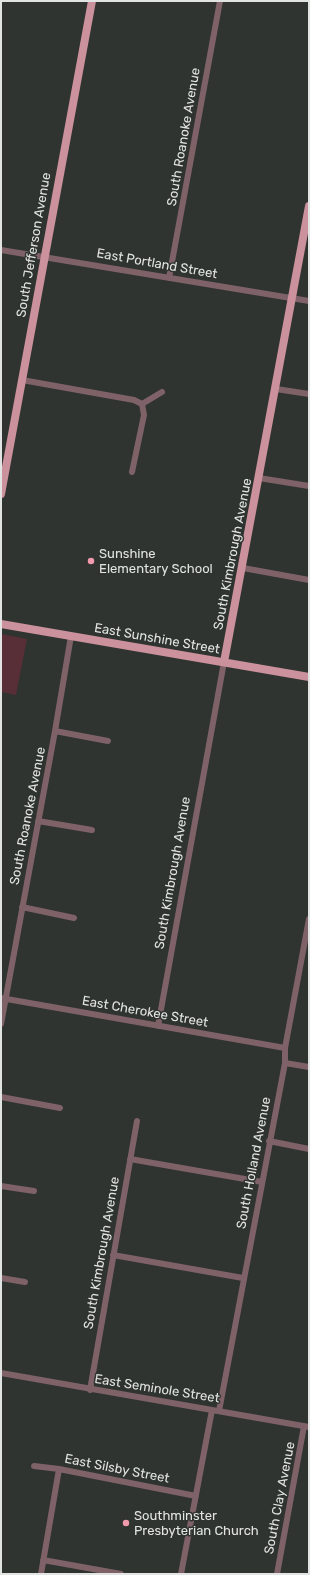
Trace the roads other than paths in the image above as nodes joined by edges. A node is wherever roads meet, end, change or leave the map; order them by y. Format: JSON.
{"nodes":[{"id":1,"x":92,"y":1,"type":"edge"},
{"id":2,"x":220,"y":1,"type":"edge"},
{"id":3,"x":309,"y":206,"type":"edge"},
{"id":4,"x":1,"y":250,"type":"edge"},
{"id":5,"x":44,"y":257,"type":"junction"},
{"id":6,"x":169,"y":278,"type":"junction"},
{"id":7,"x":292,"y":298,"type":"junction"},
{"id":8,"x":309,"y":301,"type":"edge"},
{"id":9,"x":22,"y":380,"type":"junction"},
{"id":10,"x":276,"y":389,"type":"junction"},
{"id":11,"x":162,"y":392,"type":"dead end"},
{"id":12,"x":309,"y":394,"type":"edge"},
{"id":13,"x":142,"y":404,"type":"junction"},
{"id":14,"x":132,"y":472,"type":"dead end"},
{"id":15,"x":259,"y":478,"type":"junction"},
{"id":16,"x":309,"y":486,"type":"edge"},
{"id":17,"x":1,"y":494,"type":"edge"},
{"id":18,"x":243,"y":568,"type":"junction"},
{"id":19,"x":309,"y":580,"type":"edge"},
{"id":20,"x":1,"y":624,"type":"edge"},
{"id":21,"x":71,"y":636,"type":"junction"},
{"id":22,"x":224,"y":662,"type":"junction"},
{"id":23,"x":309,"y":677,"type":"edge"},
{"id":24,"x":55,"y":731,"type":"junction"},
{"id":25,"x":108,"y":741,"type":"dead end"},
{"id":26,"x":38,"y":821,"type":"junction"},
{"id":27,"x":92,"y":830,"type":"dead end"},
{"id":28,"x":22,"y":908,"type":"junction"},
{"id":29,"x":74,"y":918,"type":"dead end"},
{"id":30,"x":309,"y":919,"type":"edge"},
{"id":31,"x":3,"y":999,"type":"edge"},
{"id":32,"x":1,"y":1024,"type":"edge"},
{"id":33,"x":158,"y":1026,"type":"junction"},
{"id":34,"x":285,"y":1048,"type":"junction"},
{"id":35,"x":285,"y":1063,"type":"junction"},
{"id":36,"x":309,"y":1067,"type":"edge"},
{"id":37,"x":1,"y":1097,"type":"edge"},
{"id":38,"x":60,"y":1108,"type":"dead end"},
{"id":39,"x":137,"y":1120,"type":"dead end"},
{"id":40,"x":269,"y":1141,"type":"junction"},
{"id":41,"x":309,"y":1149,"type":"edge"},
{"id":42,"x":130,"y":1159,"type":"junction"},
{"id":43,"x":262,"y":1182,"type":"junction"},
{"id":44,"x":1,"y":1186,"type":"edge"},
{"id":45,"x":34,"y":1191,"type":"dead end"},
{"id":46,"x":113,"y":1255,"type":"junction"},
{"id":47,"x":1,"y":1278,"type":"edge"},
{"id":48,"x":243,"y":1278,"type":"junction"},
{"id":49,"x":25,"y":1282,"type":"dead end"},
{"id":50,"x":1,"y":1373,"type":"edge"},
{"id":51,"x":90,"y":1390,"type":"junction"},
{"id":52,"x":215,"y":1410,"type":"junction"},
{"id":53,"x":307,"y":1427,"type":"edge"},
{"id":54,"x":34,"y":1466,"type":"dead end"},
{"id":55,"x":59,"y":1469,"type":"junction"},
{"id":56,"x":196,"y":1496,"type":"junction"},
{"id":57,"x":43,"y":1560,"type":"junction"},
{"id":58,"x":41,"y":1574,"type":"edge"},
{"id":59,"x":121,"y":1574,"type":"edge"},
{"id":60,"x":181,"y":1574,"type":"edge"},
{"id":61,"x":277,"y":1574,"type":"edge"}],
"edges":[{"from":1,"to":5,"type":"main road","name":"South Jefferson Avenue"},
{"from":2,"to":6,"type":"street","name":"South Roanoke Avenue"},
{"from":3,"to":7,"type":"main road","name":"South Kimbrough Avenue"},
{"from":4,"to":5,"type":"street","name":"East Portland Street"},
{"from":5,"to":6,"type":"street","name":"East Portland Street"},
{"from":5,"to":9,"type":"main road","name":"South Jefferson Avenue"},
{"from":6,"to":7,"type":"street","name":"East Portland Street"},
{"from":7,"to":8,"type":"street","name":"East Portland Street"},
{"from":7,"to":10,"type":"main road","name":"South Kimbrough Avenue"},
{"from":9,"to":13,"type":"street"},
{"from":9,"to":17,"type":"main road","name":"South Jefferson Avenue"},
{"from":10,"to":12,"type":"street"},
{"from":10,"to":15,"type":"main road","name":"South Kimbrough Avenue"},
{"from":11,"to":13,"type":"street"},
{"from":13,"to":14,"type":"street"},
{"from":15,"to":16,"type":"street"},
{"from":15,"to":18,"type":"main road","name":"South Kimbrough Avenue"},
{"from":18,"to":19,"type":"street"},
{"from":18,"to":22,"type":"main road","name":"South Kimbrough Avenue"},
{"from":20,"to":21,"type":"main road","name":"East Sunshine Street"},
{"from":21,"to":22,"type":"main road","name":"East Sunshine Street"},
{"from":21,"to":24,"type":"street","name":"South Roanoke Avenue"},
{"from":22,"to":23,"type":"main road","name":"East Sunshine Street"},
{"from":22,"to":33,"type":"street","name":"South Kimbrough Avenue"},
{"from":24,"to":25,"type":"street"},
{"from":24,"to":26,"type":"street","name":"South Roanoke Avenue"},
{"from":26,"to":27,"type":"street"},
{"from":26,"to":28,"type":"street","name":"South Roanoke Avenue"},
{"from":28,"to":29,"type":"street"},
{"from":28,"to":31,"type":"street","name":"South Roanoke Avenue"},
{"from":30,"to":34,"type":"street","name":"South Holland Avenue"},
{"from":31,"to":32,"type":"street","name":"South Roanoke Avenue"},
{"from":31,"to":33,"type":"street","name":"East Cherokee Street"},
{"from":33,"to":34,"type":"street","name":"East Cherokee Street"},
{"from":34,"to":35,"type":"street","name":"South Holland Avenue"},
{"from":35,"to":36,"type":"street"},
{"from":35,"to":40,"type":"street","name":"South Holland Avenue"},
{"from":37,"to":38,"type":"street"},
{"from":39,"to":42,"type":"street","name":"South Kimbrough Avenue"},
{"from":40,"to":41,"type":"street"},
{"from":40,"to":43,"type":"street","name":"South Holland Avenue"},
{"from":42,"to":43,"type":"street"},
{"from":42,"to":46,"type":"street","name":"South Kimbrough Avenue"},
{"from":43,"to":48,"type":"street","name":"South Holland Avenue"},
{"from":44,"to":45,"type":"street"},
{"from":46,"to":48,"type":"street"},
{"from":46,"to":51,"type":"street","name":"South Kimbrough Avenue"},
{"from":47,"to":49,"type":"street"},
{"from":48,"to":52,"type":"street","name":"South Holland Avenue"},
{"from":50,"to":51,"type":"street","name":"East Seminole Street"},
{"from":51,"to":52,"type":"street","name":"East Seminole Street"},
{"from":52,"to":53,"type":"street","name":"East Seminole Street"},
{"from":52,"to":56,"type":"street","name":"South Holland Avenue"},
{"from":53,"to":61,"type":"street","name":"South Clay Avenue"},
{"from":54,"to":55,"type":"street","name":"East Silsby Street"},
{"from":55,"to":56,"type":"street","name":"East Silsby Street"},
{"from":55,"to":57,"type":"street"},
{"from":56,"to":60,"type":"street","name":"South Holland Avenue"},
{"from":57,"to":58,"type":"street"},
{"from":57,"to":59,"type":"street"}]}
